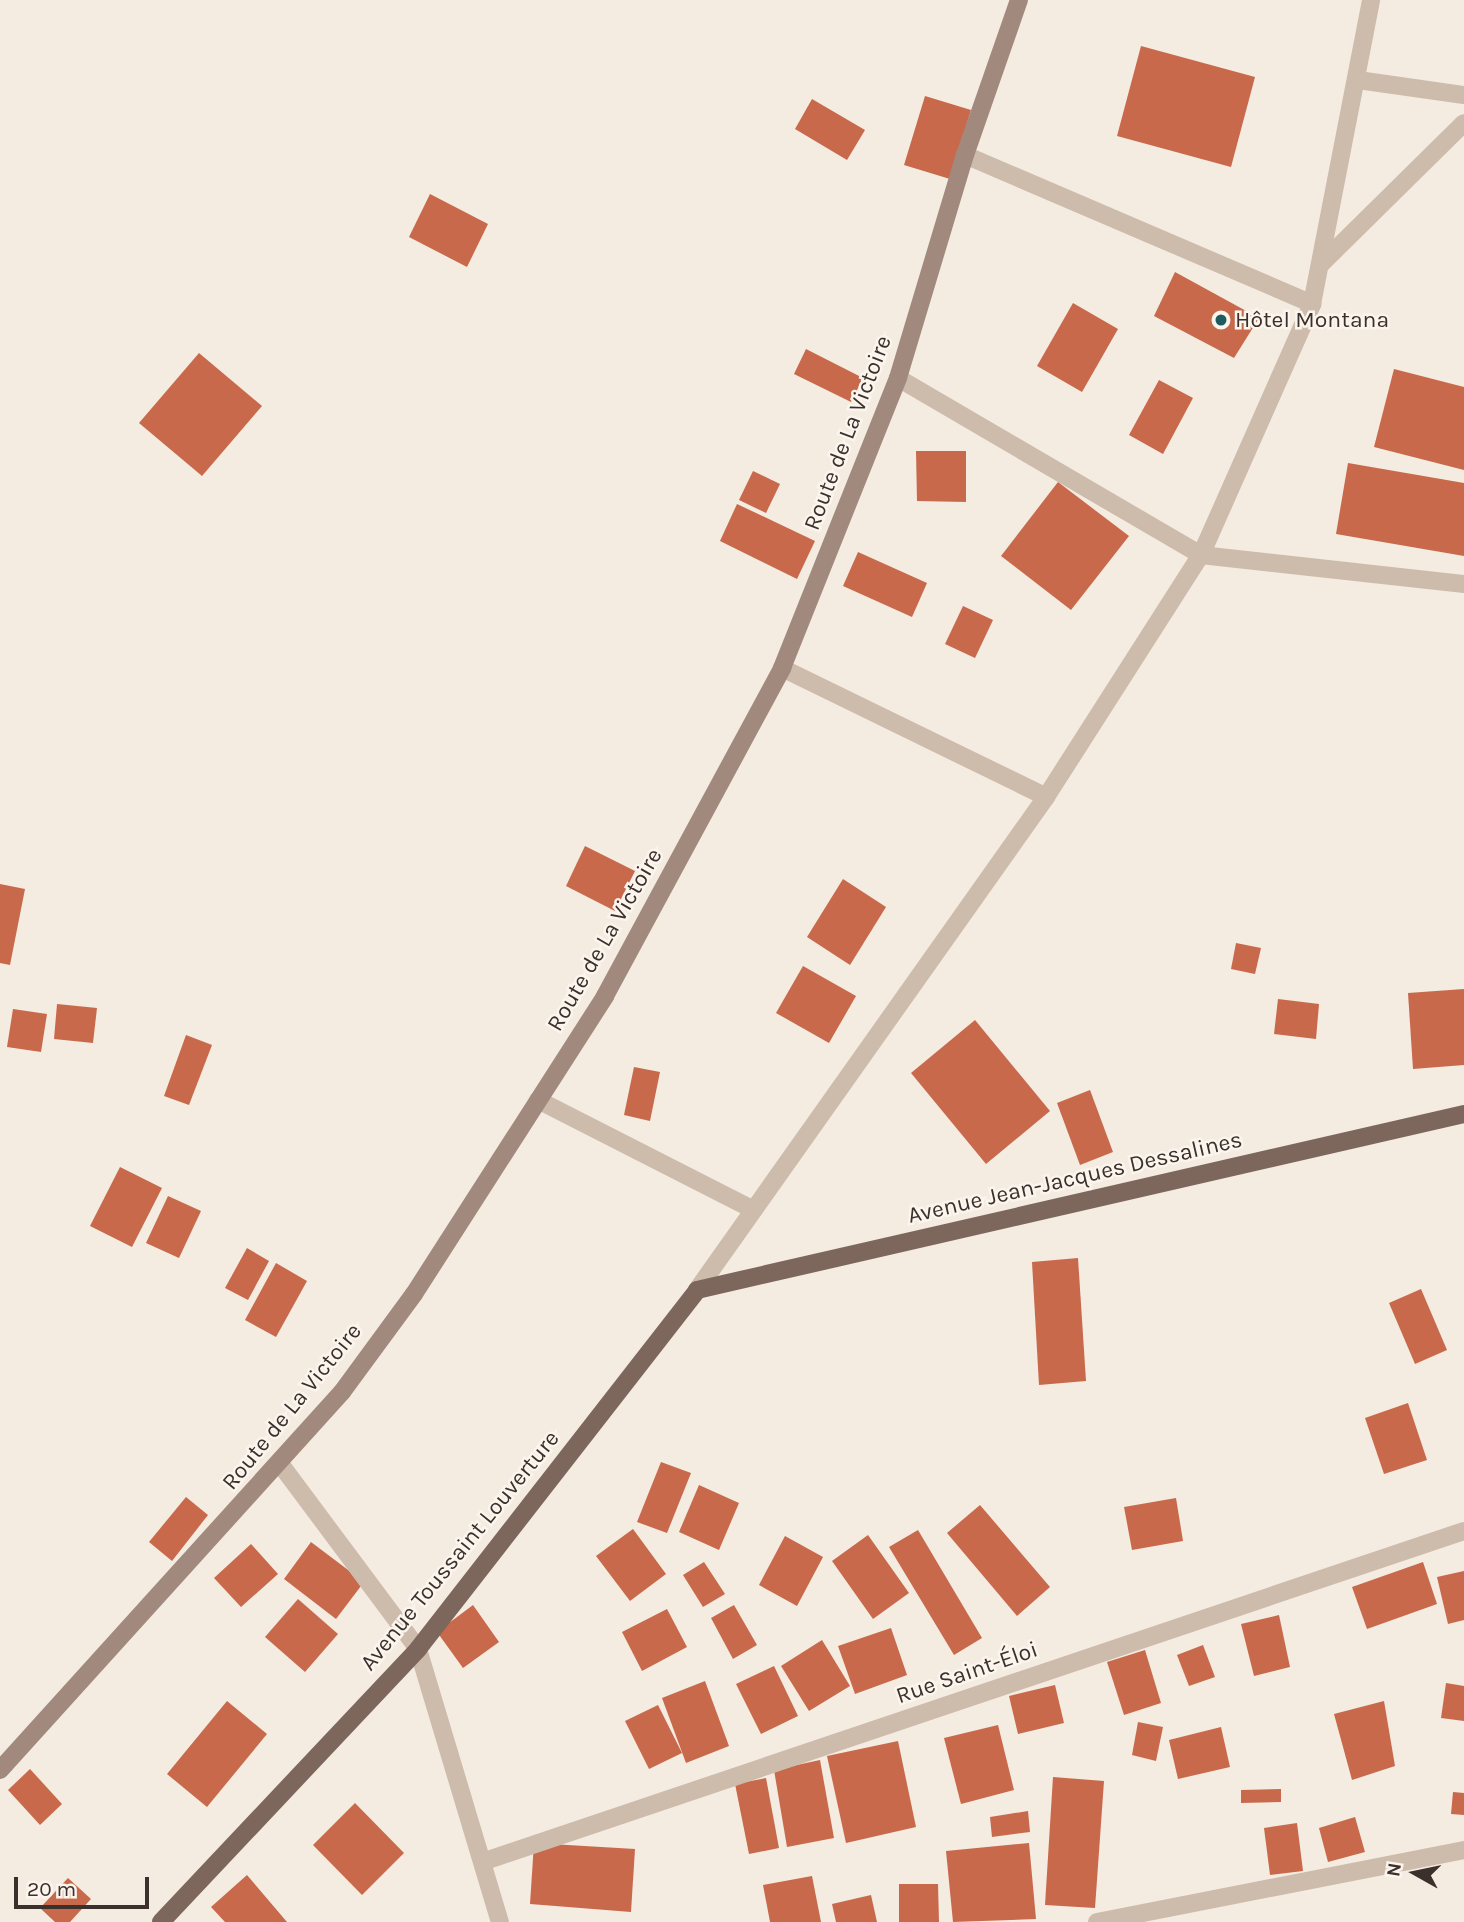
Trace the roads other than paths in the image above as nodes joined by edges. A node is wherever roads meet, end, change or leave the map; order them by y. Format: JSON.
{"nodes":[{"id":1,"x":1020,"y":0,"type":"edge"},
{"id":2,"x":1371,"y":0,"type":"edge"},
{"id":3,"x":1358,"y":80,"type":"junction"},
{"id":4,"x":1464,"y":95,"type":"edge"},
{"id":5,"x":1464,"y":123,"type":"edge"},
{"id":6,"x":965,"y":155,"type":"junction"},
{"id":7,"x":1321,"y":263,"type":"junction"},
{"id":8,"x":1312,"y":304,"type":"junction"},
{"id":9,"x":898,"y":378,"type":"junction"},
{"id":10,"x":1201,"y":555,"type":"junction"},
{"id":11,"x":1464,"y":584,"type":"edge"},
{"id":12,"x":782,"y":668,"type":"junction"},
{"id":13,"x":1046,"y":797,"type":"junction"},
{"id":14,"x":538,"y":1100,"type":"junction"},
{"id":15,"x":1464,"y":1114,"type":"edge"},
{"id":16,"x":752,"y":1209,"type":"junction"},
{"id":17,"x":697,"y":1290,"type":"junction"},
{"id":18,"x":281,"y":1465,"type":"junction"},
{"id":19,"x":1464,"y":1531,"type":"edge"},
{"id":20,"x":418,"y":1649,"type":"junction"},
{"id":21,"x":0,"y":1770,"type":"edge"},
{"id":22,"x":1464,"y":1850,"type":"edge"},
{"id":23,"x":485,"y":1861,"type":"junction"},
{"id":24,"x":161,"y":1922,"type":"edge"},
{"id":25,"x":500,"y":1922,"type":"edge"},
{"id":26,"x":1097,"y":1922,"type":"edge"}],
"edges":[{"from":1,"to":6,"type":"street","name":"Route de La Victoire"},
{"from":2,"to":3,"type":"street"},
{"from":3,"to":4,"type":"street"},
{"from":3,"to":7,"type":"street"},
{"from":5,"to":7,"type":"street"},
{"from":6,"to":8,"type":"street"},
{"from":6,"to":9,"type":"street","name":"Route de La Victoire"},
{"from":7,"to":8,"type":"street"},
{"from":8,"to":10,"type":"street"},
{"from":9,"to":10,"type":"street"},
{"from":9,"to":12,"type":"street","name":"Route de La Victoire"},
{"from":10,"to":11,"type":"street"},
{"from":10,"to":13,"type":"street"},
{"from":12,"to":13,"type":"street"},
{"from":12,"to":14,"type":"street","name":"Route de La Victoire"},
{"from":13,"to":16,"type":"street"},
{"from":14,"to":16,"type":"street"},
{"from":14,"to":18,"type":"street","name":"Route de La Victoire"},
{"from":15,"to":17,"type":"main road","name":"Avenue Jean-Jacques Dessalines"},
{"from":16,"to":17,"type":"street"},
{"from":17,"to":20,"type":"main road","name":"Avenue Toussaint Louverture"},
{"from":18,"to":20,"type":"street"},
{"from":18,"to":21,"type":"street","name":"Route de La Victoire"},
{"from":19,"to":23,"type":"street","name":"Rue Saint-Éloi"},
{"from":20,"to":23,"type":"street"},
{"from":20,"to":24,"type":"main road","name":"Avenue Toussaint Louverture"},
{"from":22,"to":26,"type":"street"},
{"from":23,"to":25,"type":"street"}]}
